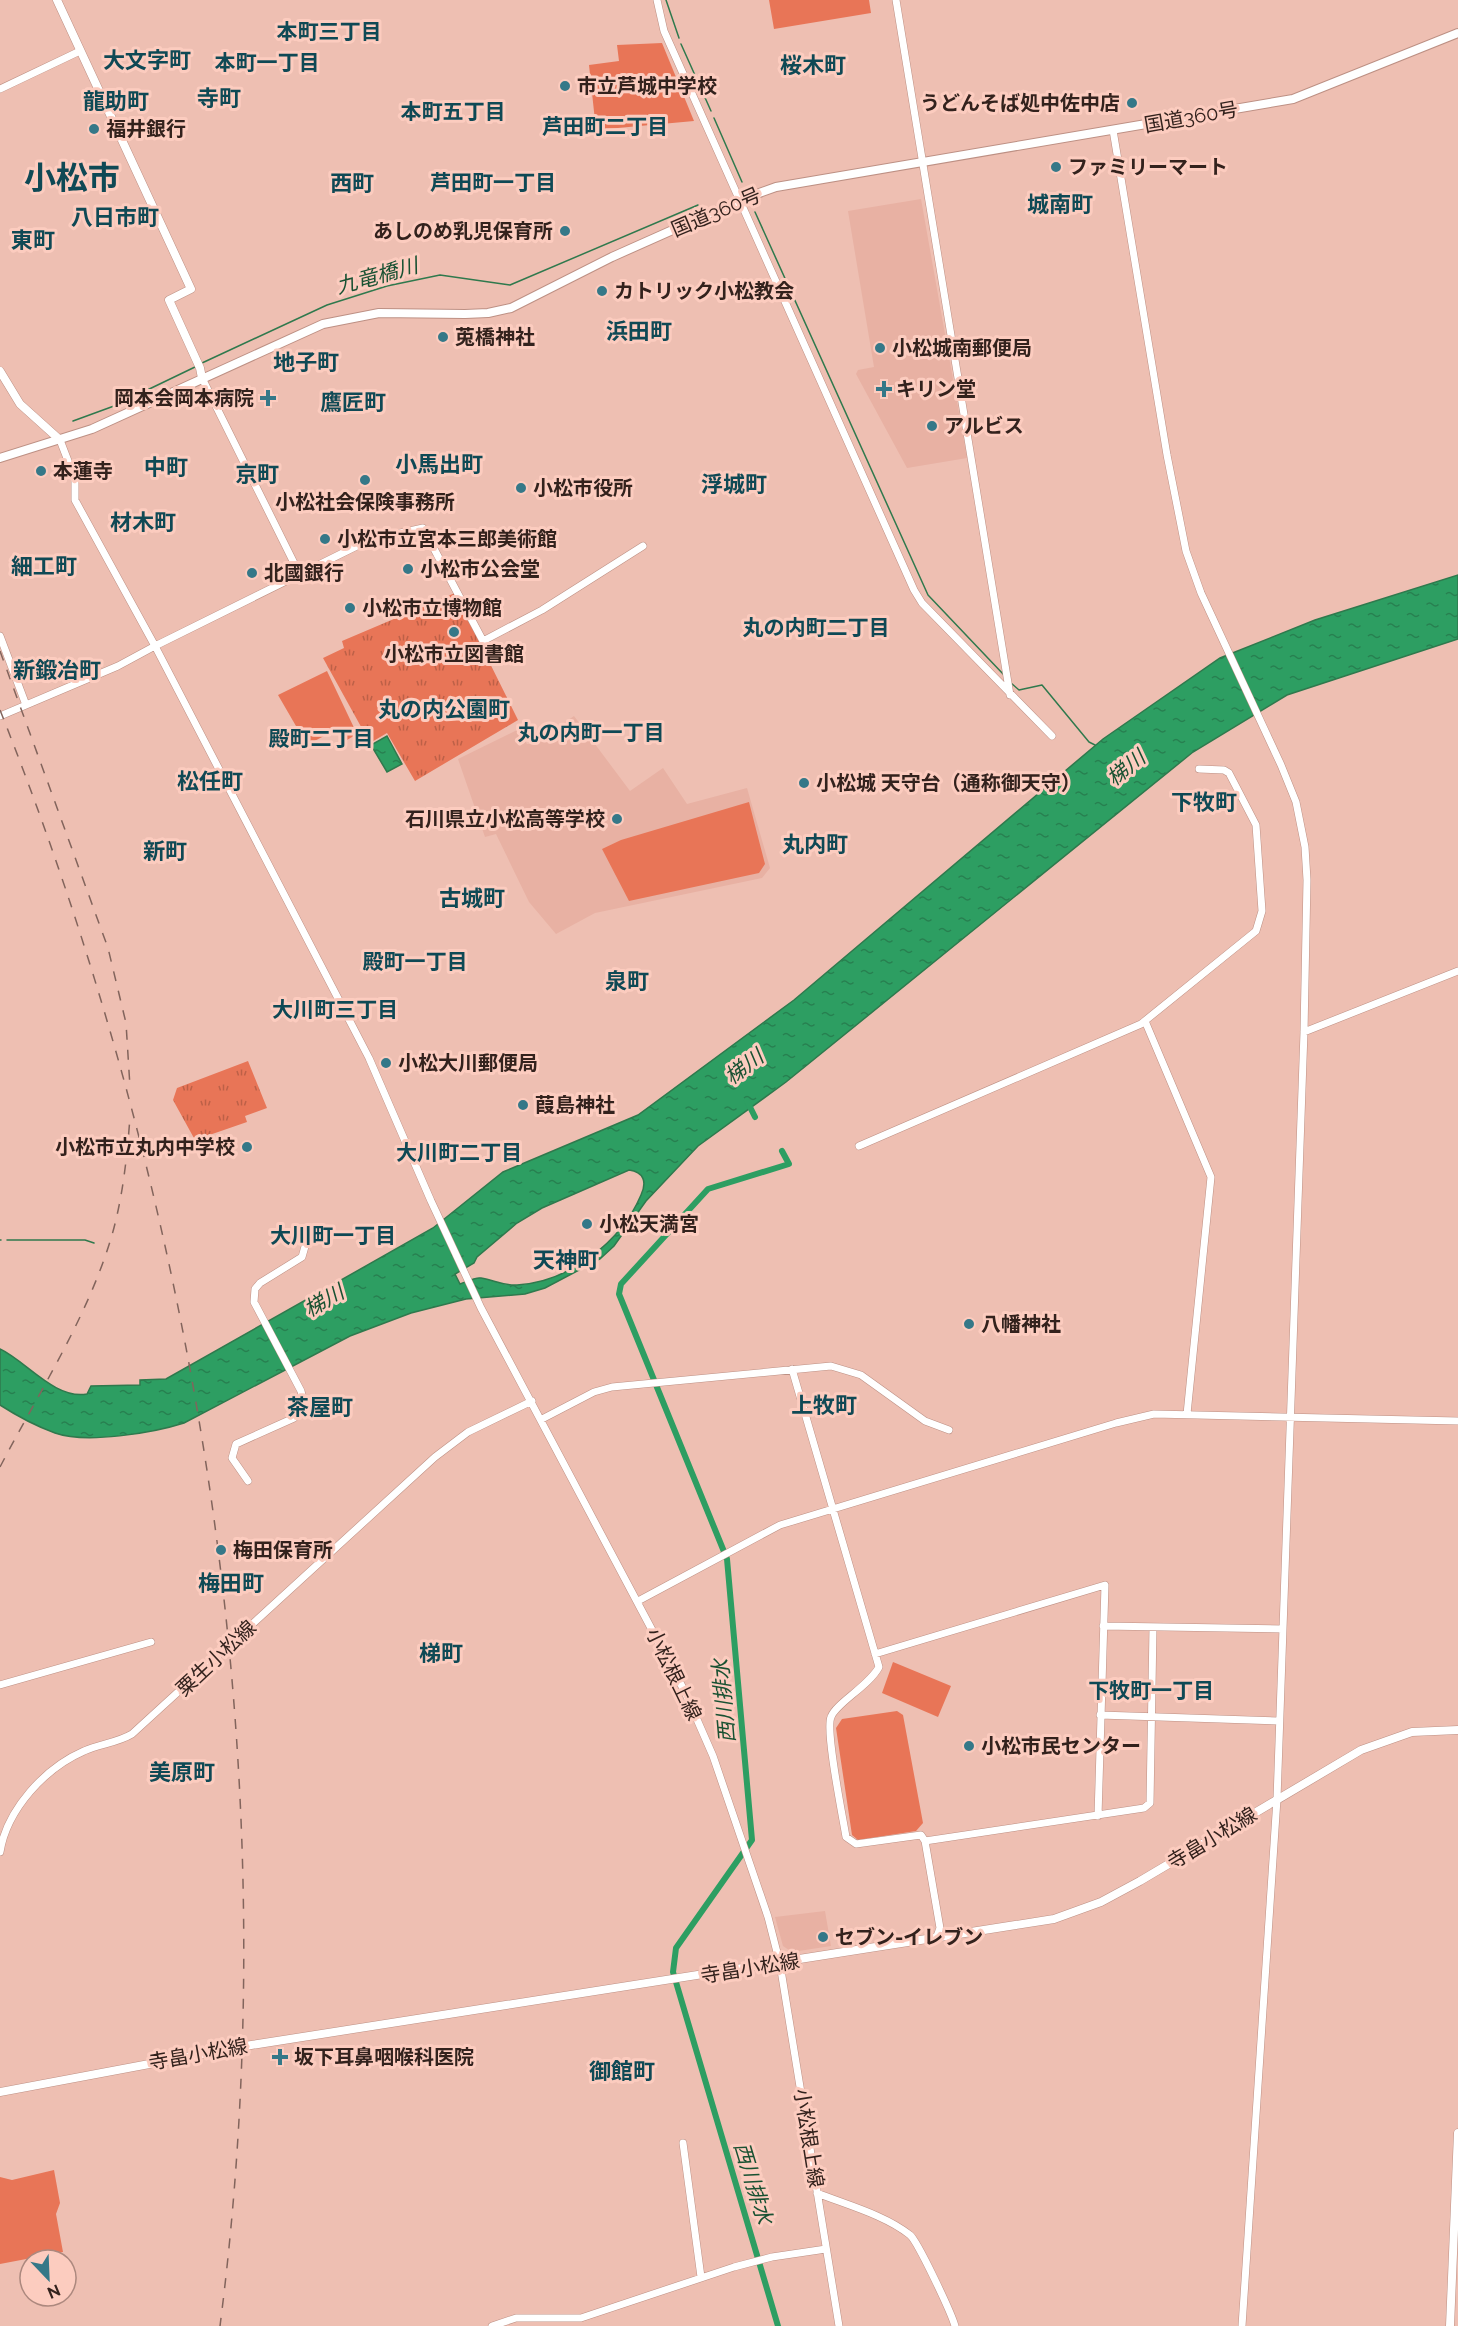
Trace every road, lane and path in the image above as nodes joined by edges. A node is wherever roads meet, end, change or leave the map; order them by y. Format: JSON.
{"nodes":[{"id":1,"x":57,"y":0,"type":"edge"},
{"id":2,"x":657,"y":0,"type":"edge"},
{"id":3,"x":896,"y":0,"type":"edge"},
{"id":4,"x":1458,"y":33,"type":"edge"},
{"id":5,"x":80,"y":51,"type":"junction"},
{"id":6,"x":0,"y":89,"type":"edge"},
{"id":7,"x":1113,"y":130,"type":"junction"},
{"id":8,"x":923,"y":162,"type":"junction"},
{"id":9,"x":740,"y":200,"type":"junction"},
{"id":10,"x":0,"y":371,"type":"edge"},
{"id":11,"x":202,"y":378,"type":"junction"},
{"id":12,"x":60,"y":440,"type":"junction"},
{"id":13,"x":0,"y":458,"type":"edge"},
{"id":14,"x":643,"y":546,"type":"dead end"},
{"id":15,"x":300,"y":575,"type":"junction"},
{"id":16,"x":0,"y":636,"type":"edge"},
{"id":17,"x":155,"y":646,"type":"junction"},
{"id":18,"x":1010,"y":695,"type":"junction"},
{"id":19,"x":26,"y":705,"type":"junction"},
{"id":20,"x":0,"y":716,"type":"edge"},
{"id":21,"x":1052,"y":736,"type":"dead end"},
{"id":22,"x":1199,"y":770,"type":"dead end"},
{"id":23,"x":1458,"y":971,"type":"edge"},
{"id":24,"x":1145,"y":1021,"type":"junction"},
{"id":25,"x":1304,"y":1032,"type":"junction"},
{"id":26,"x":859,"y":1146,"type":"dead end"},
{"id":27,"x":306,"y":1243,"type":"dead end"},
{"id":28,"x":792,"y":1369,"type":"junction"},
{"id":29,"x":532,"y":1401,"type":"junction"},
{"id":30,"x":1187,"y":1414,"type":"junction"},
{"id":31,"x":1291,"y":1416,"type":"junction"},
{"id":32,"x":542,"y":1419,"type":"junction"},
{"id":33,"x":1458,"y":1422,"type":"edge"},
{"id":34,"x":949,"y":1430,"type":"dead end"},
{"id":35,"x":248,"y":1481,"type":"dead end"},
{"id":36,"x":834,"y":1507,"type":"junction"},
{"id":37,"x":638,"y":1601,"type":"junction"},
{"id":38,"x":1103,"y":1626,"type":"junction"},
{"id":39,"x":1153,"y":1628,"type":"junction"},
{"id":40,"x":1283,"y":1629,"type":"junction"},
{"id":41,"x":151,"y":1642,"type":"dead end"},
{"id":42,"x":875,"y":1654,"type":"junction"},
{"id":43,"x":0,"y":1685,"type":"edge"},
{"id":44,"x":1100,"y":1715,"type":"junction"},
{"id":45,"x":1150,"y":1717,"type":"junction"},
{"id":46,"x":1278,"y":1721,"type":"junction"},
{"id":47,"x":1458,"y":1730,"type":"edge"},
{"id":48,"x":1277,"y":1799,"type":"junction"},
{"id":49,"x":1098,"y":1816,"type":"junction"},
{"id":50,"x":925,"y":1841,"type":"junction"},
{"id":51,"x":0,"y":1852,"type":"edge"},
{"id":52,"x":936,"y":1939,"type":"junction"},
{"id":53,"x":780,"y":1964,"type":"junction"},
{"id":54,"x":0,"y":2092,"type":"edge"},
{"id":55,"x":1458,"y":2133,"type":"edge"},
{"id":56,"x":683,"y":2143,"type":"dead end"},
{"id":57,"x":817,"y":2193,"type":"junction"},
{"id":58,"x":826,"y":2249,"type":"junction"},
{"id":59,"x":701,"y":2277,"type":"junction"},
{"id":60,"x":492,"y":2326,"type":"edge"},
{"id":61,"x":839,"y":2326,"type":"edge"},
{"id":62,"x":955,"y":2326,"type":"edge"},
{"id":63,"x":1242,"y":2326,"type":"edge"},
{"id":64,"x":1450,"y":2326,"type":"edge"}],
"edges":[{"from":1,"to":5,"type":"main road"},
{"from":2,"to":9,"type":"street"},
{"from":3,"to":8,"type":"street"},
{"from":4,"to":7,"type":"highway","name":"国道360号"},
{"from":5,"to":6,"type":"street"},
{"from":5,"to":11,"type":"main road"},
{"from":7,"to":8,"type":"highway","name":"国道360号"},
{"from":7,"to":25,"type":"street"},
{"from":8,"to":9,"type":"highway","name":"国道360号"},
{"from":8,"to":18,"type":"street"},
{"from":9,"to":11,"type":"highway","name":"国道360号"},
{"from":9,"to":18,"type":"street"},
{"from":10,"to":12,"type":"main road"},
{"from":11,"to":12,"type":"highway","name":"国道360号"},
{"from":11,"to":15,"type":"street"},
{"from":12,"to":13,"type":"highway","name":"国道360号"},
{"from":12,"to":17,"type":"street","name":"小松根上線"},
{"from":14,"to":15,"type":"street"},
{"from":15,"to":17,"type":"street"},
{"from":16,"to":19,"type":"street"},
{"from":17,"to":19,"type":"street"},
{"from":17,"to":29,"type":"street","name":"小松根上線"},
{"from":18,"to":21,"type":"street"},
{"from":19,"to":20,"type":"street"},
{"from":22,"to":24,"type":"street"},
{"from":23,"to":25,"type":"street"},
{"from":24,"to":26,"type":"street"},
{"from":24,"to":30,"type":"street"},
{"from":25,"to":31,"type":"street"},
{"from":27,"to":35,"type":"street"},
{"from":28,"to":32,"type":"street"},
{"from":28,"to":34,"type":"street"},
{"from":28,"to":36,"type":"street"},
{"from":29,"to":32,"type":"street","name":"小松根上線"},
{"from":29,"to":51,"type":"street","name":"粟生小松線"},
{"from":30,"to":31,"type":"street"},
{"from":30,"to":36,"type":"street"},
{"from":31,"to":33,"type":"street"},
{"from":31,"to":40,"type":"street"},
{"from":32,"to":37,"type":"street","name":"小松根上線"},
{"from":36,"to":37,"type":"street"},
{"from":36,"to":42,"type":"street"},
{"from":37,"to":53,"type":"street","name":"小松根上線"},
{"from":38,"to":39,"type":"street"},
{"from":38,"to":42,"type":"street"},
{"from":38,"to":44,"type":"street"},
{"from":39,"to":40,"type":"street"},
{"from":39,"to":45,"type":"street"},
{"from":40,"to":46,"type":"street"},
{"from":41,"to":43,"type":"street"},
{"from":42,"to":50,"type":"street"},
{"from":44,"to":45,"type":"street"},
{"from":44,"to":49,"type":"street"},
{"from":45,"to":46,"type":"street"},
{"from":45,"to":49,"type":"street"},
{"from":46,"to":48,"type":"street"},
{"from":47,"to":48,"type":"main road","name":"寺畠小松線"},
{"from":48,"to":52,"type":"main road","name":"寺畠小松線"},
{"from":48,"to":63,"type":"street"},
{"from":49,"to":50,"type":"street"},
{"from":50,"to":52,"type":"street"},
{"from":52,"to":53,"type":"main road","name":"寺畠小松線"},
{"from":53,"to":54,"type":"main road","name":"寺畠小松線"},
{"from":53,"to":57,"type":"street","name":"小松根上線"},
{"from":55,"to":64,"type":"main road"},
{"from":56,"to":59,"type":"street"},
{"from":57,"to":58,"type":"street","name":"小松根上線"},
{"from":57,"to":62,"type":"street"},
{"from":58,"to":59,"type":"street"},
{"from":58,"to":61,"type":"street","name":"小松根上線"},
{"from":59,"to":60,"type":"street"}]}
